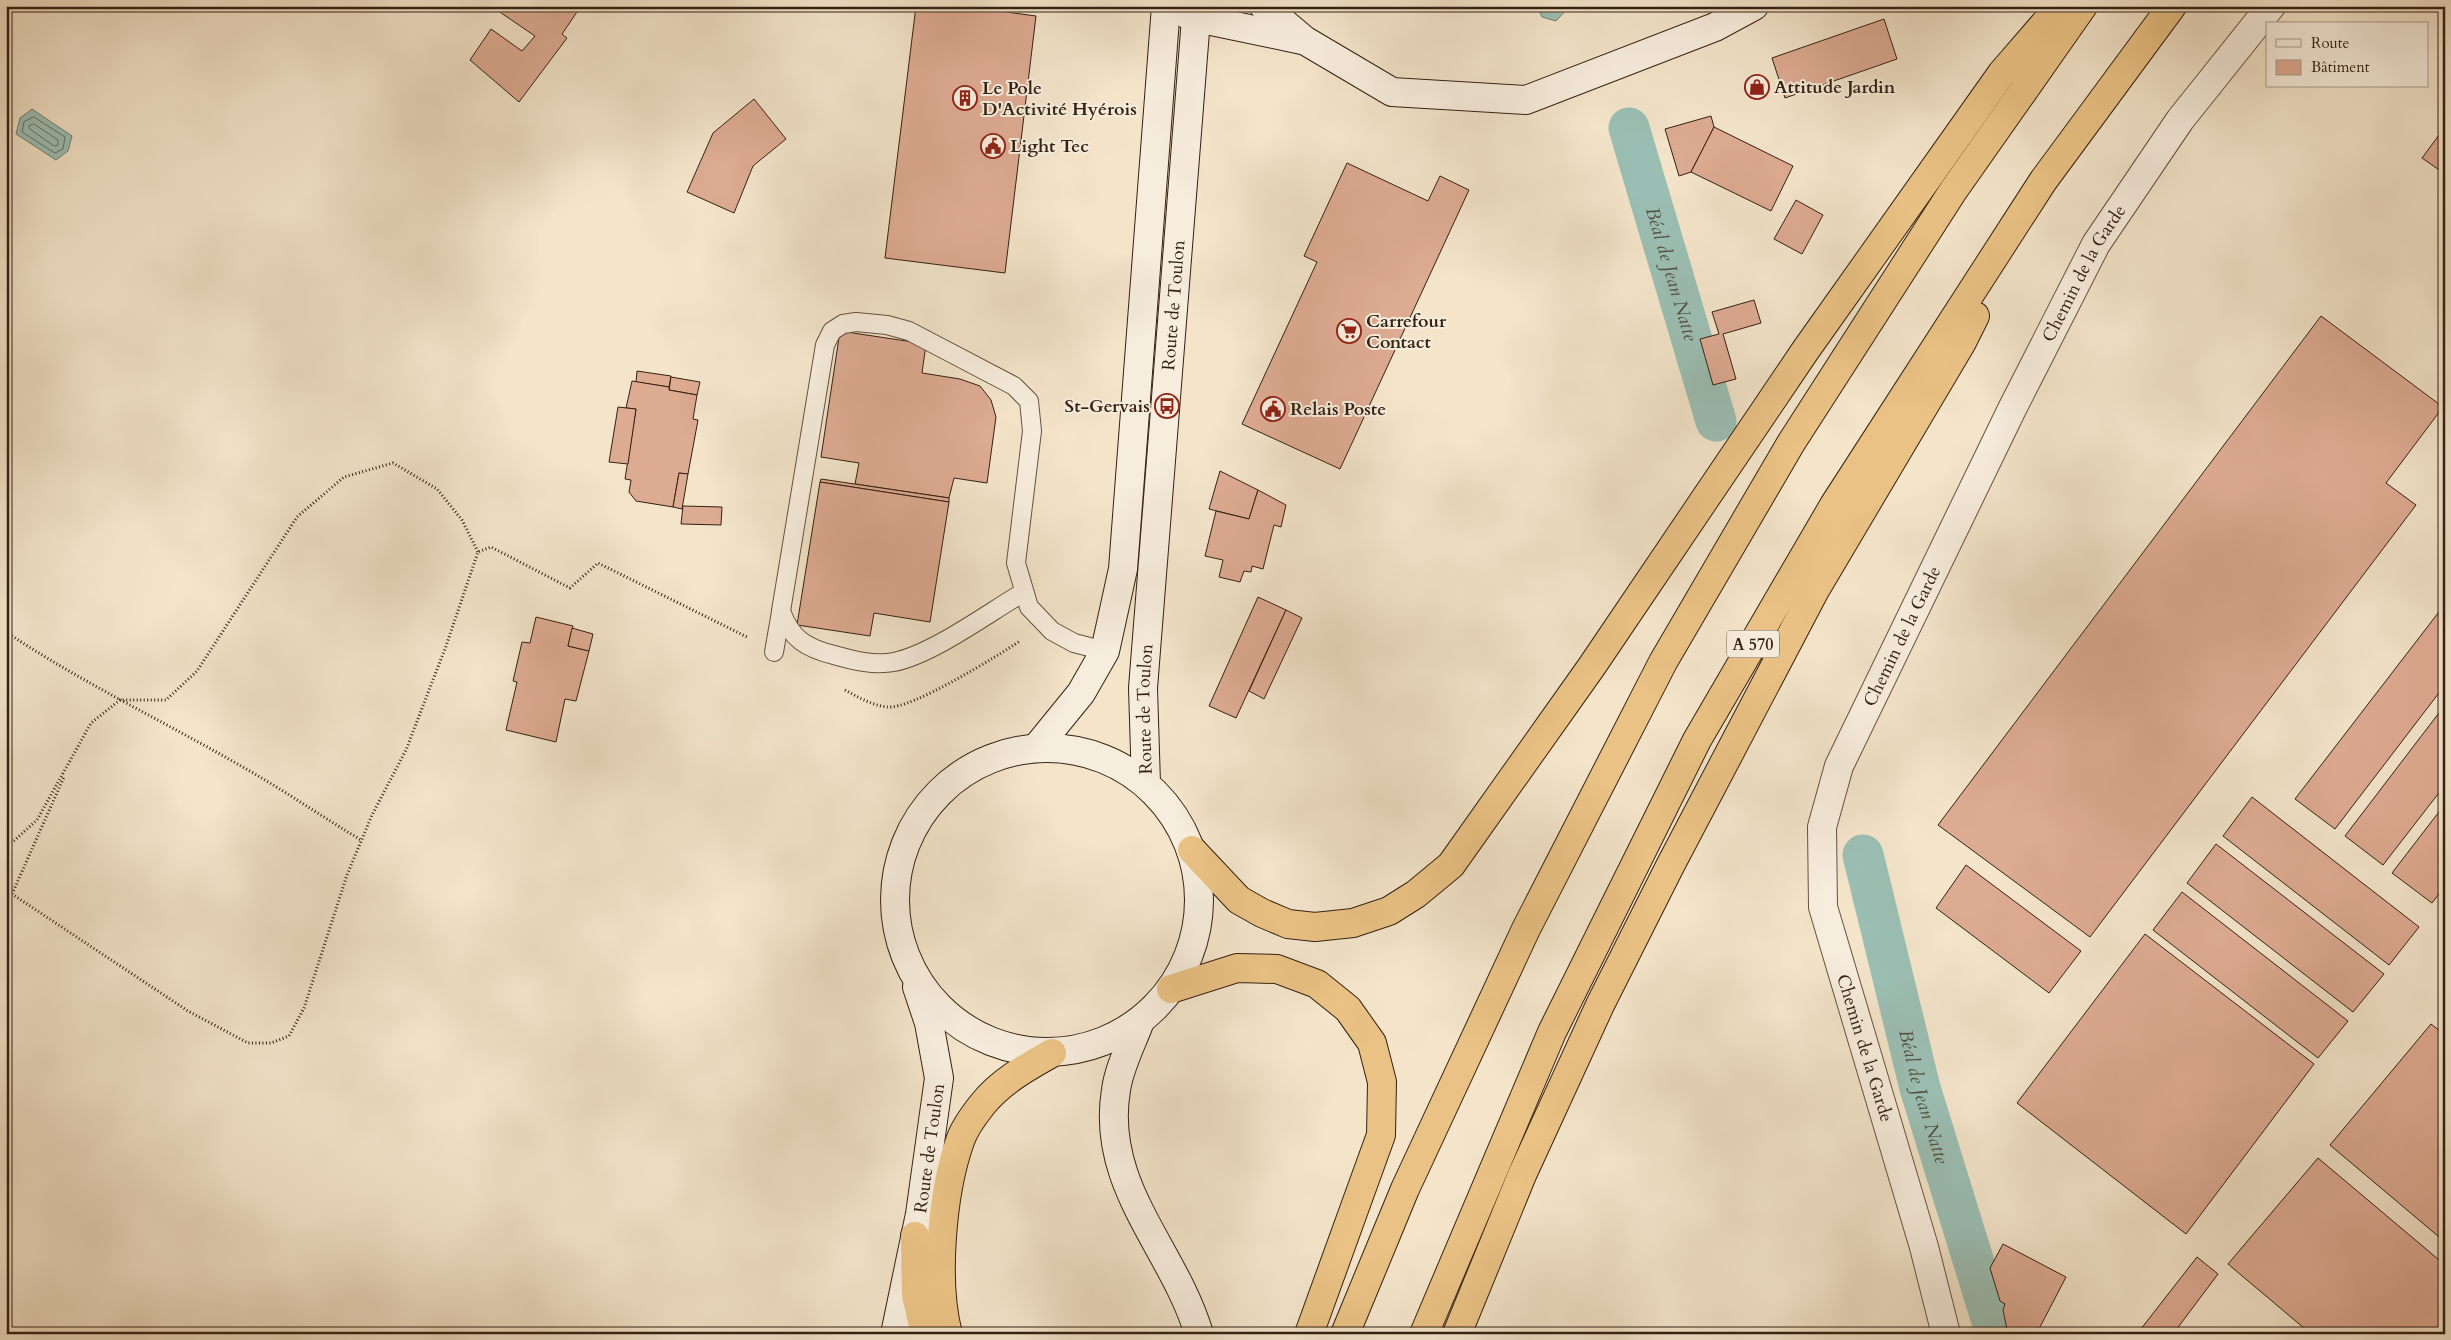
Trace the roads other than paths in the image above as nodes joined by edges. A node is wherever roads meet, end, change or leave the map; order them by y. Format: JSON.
{"nodes":[{"id":1,"x":1264,"y":6,"type":"edge"},
{"id":2,"x":1754,"y":6,"type":"edge"},
{"id":3,"x":2060,"y":6,"type":"edge"},
{"id":4,"x":2083,"y":6,"type":"edge"},
{"id":5,"x":2172,"y":6,"type":"edge"},
{"id":6,"x":2270,"y":6,"type":"edge"},
{"id":7,"x":1180,"y":10,"type":"edge"},
{"id":8,"x":1304,"y":40,"type":"junction"},
{"id":9,"x":2043,"y":182,"type":"junction"},
{"id":10,"x":1024,"y":592,"type":"junction"},
{"id":11,"x":782,"y":612,"type":"junction"},
{"id":12,"x":774,"y":652,"type":"road end"},
{"id":13,"x":1105,"y":652,"type":"junction"},
{"id":14,"x":1037,"y":747,"type":"junction"},
{"id":15,"x":1146,"y":784,"type":"junction"},
{"id":16,"x":1192,"y":850,"type":"junction"},
{"id":17,"x":909,"y":965,"type":"junction"},
{"id":18,"x":1171,"y":989,"type":"junction"},
{"id":19,"x":1140,"y":1022,"type":"junction"},
{"id":20,"x":1052,"y":1053,"type":"junction"},
{"id":21,"x":915,"y":1236,"type":"junction"},
{"id":22,"x":895,"y":1334,"type":"edge"},
{"id":23,"x":925,"y":1334,"type":"edge"},
{"id":24,"x":948,"y":1334,"type":"edge"},
{"id":25,"x":1199,"y":1334,"type":"edge"},
{"id":26,"x":1309,"y":1334,"type":"edge"},
{"id":27,"x":1345,"y":1334,"type":"edge"},
{"id":28,"x":1424,"y":1334,"type":"edge"},
{"id":29,"x":1457,"y":1334,"type":"edge"},
{"id":30,"x":1946,"y":1334,"type":"edge"}],
"edges":[{"from":1,"to":8,"type":"main road"},
{"from":2,"to":8,"type":"main road"},
{"from":3,"to":16,"type":"highway"},
{"from":4,"to":27,"type":"highway"},
{"from":5,"to":9,"type":"highway","number":"A 570"},
{"from":6,"to":30,"type":"main road","name":"Chemin de la Garde"},
{"from":7,"to":8,"type":"main road"},
{"from":7,"to":13,"type":"main road","name":"Route de Toulon"},
{"from":7,"to":15,"type":"main road","name":"Route de Toulon"},
{"from":9,"to":28,"type":"highway","number":"A 570"},
{"from":9,"to":29,"type":"highway"},
{"from":10,"to":11,"type":"lane"},
{"from":10,"to":11,"type":"lane"},
{"from":10,"to":13,"type":"lane"},
{"from":11,"to":12,"type":"lane"},
{"from":13,"to":14,"type":"main road","name":"Route de Toulon"},
{"from":14,"to":15,"type":"main road","name":"Route de Toulon"},
{"from":14,"to":17,"type":"main road","name":"Route de Toulon"},
{"from":15,"to":16,"type":"main road","name":"Route de Toulon"},
{"from":16,"to":18,"type":"main road","name":"Route de Toulon"},
{"from":17,"to":20,"type":"main road"},
{"from":17,"to":21,"type":"main road","name":"Route de Toulon"},
{"from":18,"to":19,"type":"main road","name":"Route de Toulon"},
{"from":18,"to":26,"type":"highway"},
{"from":19,"to":20,"type":"main road"},
{"from":19,"to":25,"type":"main road"},
{"from":20,"to":24,"type":"highway"},
{"from":21,"to":22,"type":"main road","name":"Route de Toulon"},
{"from":21,"to":23,"type":"highway"}]}
